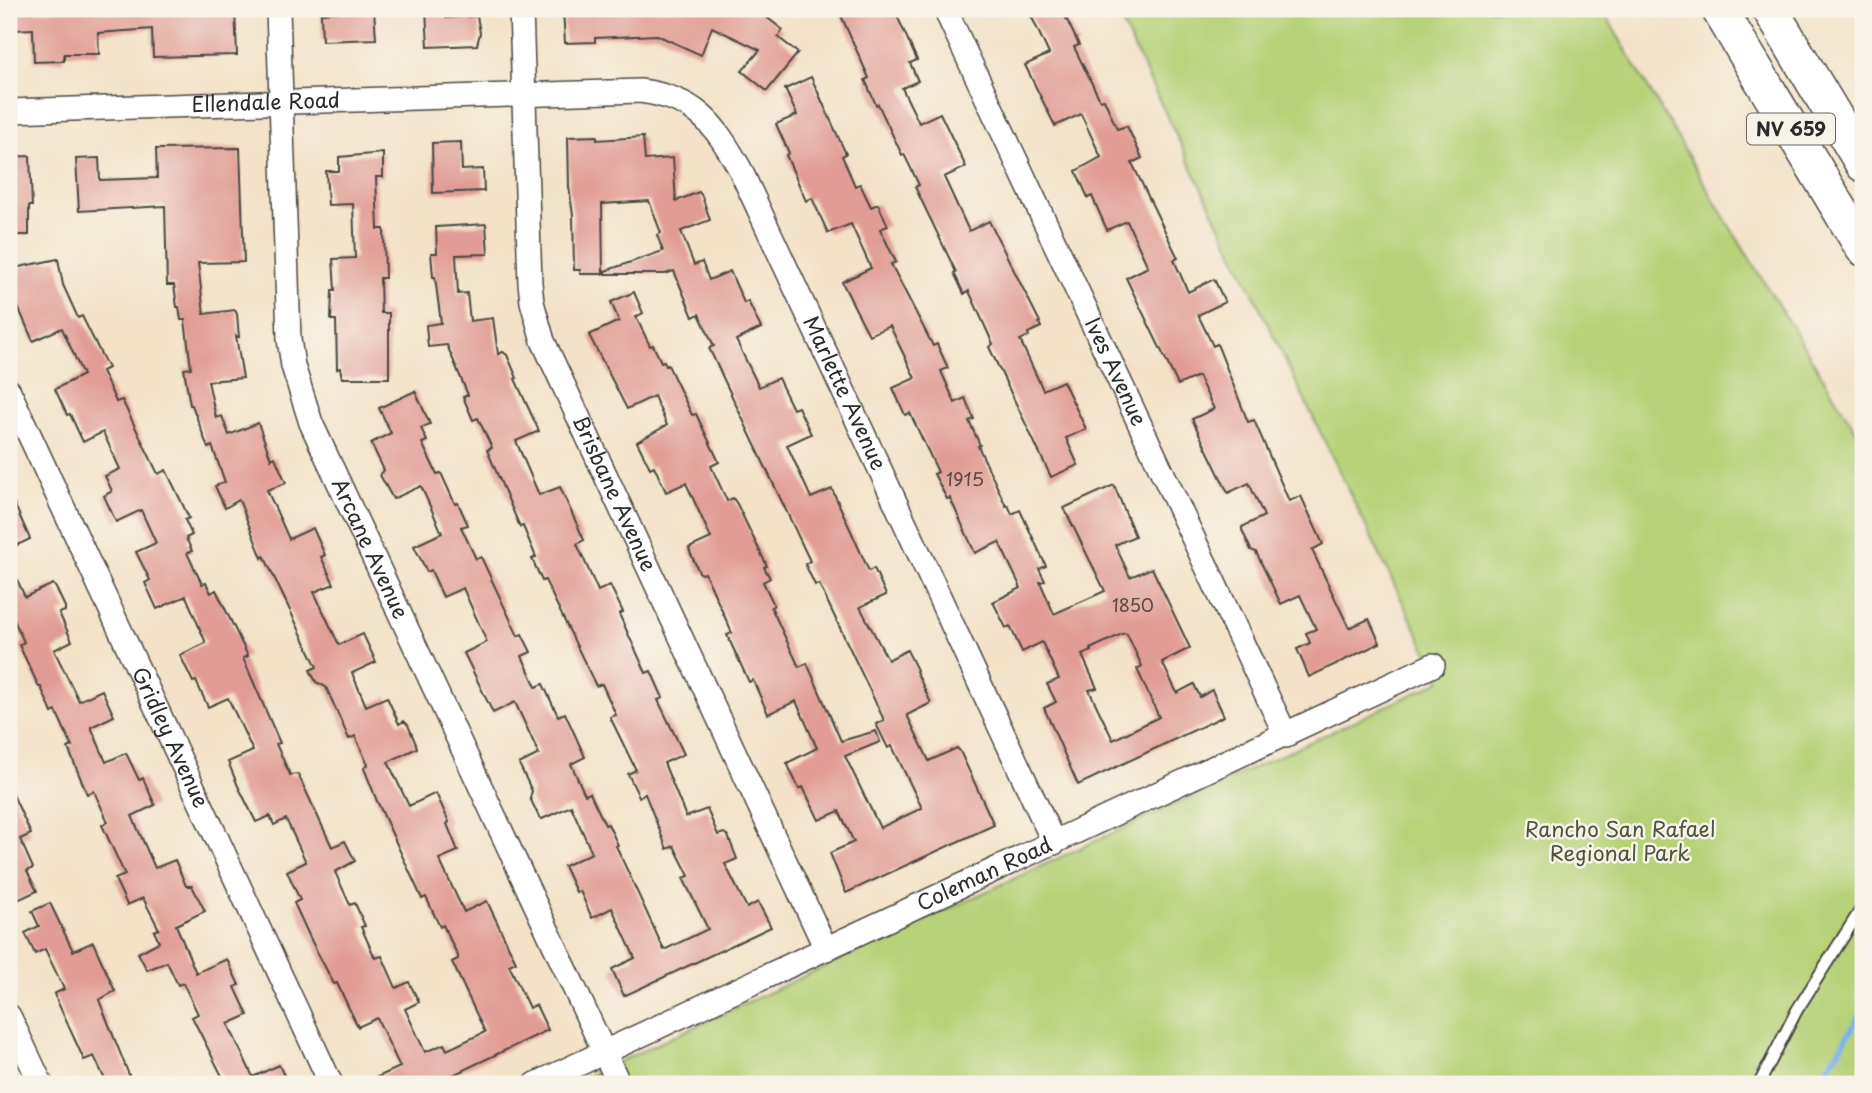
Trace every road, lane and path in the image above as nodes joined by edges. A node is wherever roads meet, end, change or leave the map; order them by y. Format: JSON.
{"nodes":[{"id":1,"x":278,"y":9,"type":"edge"},
{"id":2,"x":521,"y":9,"type":"edge"},
{"id":3,"x":945,"y":9,"type":"edge"},
{"id":4,"x":1719,"y":9,"type":"edge"},
{"id":5,"x":1770,"y":9,"type":"edge"},
{"id":6,"x":524,"y":94,"type":"junction"},
{"id":7,"x":281,"y":102,"type":"junction"},
{"id":8,"x":9,"y":111,"type":"edge"},
{"id":9,"x":1863,"y":164,"type":"edge"},
{"id":10,"x":1863,"y":248,"type":"edge"},
{"id":11,"x":9,"y":391,"type":"edge"},
{"id":12,"x":1433,"y":665,"type":"dead end"},
{"id":13,"x":1286,"y":736,"type":"junction"},
{"id":14,"x":1054,"y":843,"type":"junction"},
{"id":15,"x":1863,"y":906,"type":"edge"},
{"id":16,"x":826,"y":949,"type":"junction"},
{"id":17,"x":9,"y":1016,"type":"edge"},
{"id":18,"x":605,"y":1053,"type":"junction"},
{"id":19,"x":41,"y":1084,"type":"edge"},
{"id":20,"x":331,"y":1084,"type":"edge"},
{"id":21,"x":536,"y":1084,"type":"edge"},
{"id":22,"x":619,"y":1084,"type":"edge"},
{"id":23,"x":1759,"y":1084,"type":"edge"}],
"edges":[{"from":1,"to":7,"type":"street","name":"Arcane Avenue"},
{"from":2,"to":6,"type":"street","name":"Brisbane Avenue"},
{"from":3,"to":13,"type":"street","name":"Ives Avenue"},
{"from":4,"to":10,"type":"main road","number":"NV 659"},
{"from":5,"to":9,"type":"main road","number":"NV 659"},
{"from":6,"to":7,"type":"street","name":"Ellendale Road"},
{"from":6,"to":14,"type":"street","name":"Marlette Avenue"},
{"from":6,"to":16,"type":"street","name":"Brisbane Avenue"},
{"from":7,"to":8,"type":"street","name":"Ellendale Road"},
{"from":7,"to":18,"type":"street","name":"Arcane Avenue"},
{"from":11,"to":20,"type":"street","name":"Gridley Avenue"},
{"from":12,"to":13,"type":"street","name":"Coleman Road"},
{"from":13,"to":14,"type":"street","name":"Coleman Road"},
{"from":14,"to":16,"type":"street","name":"Coleman Road"},
{"from":15,"to":23,"type":"lane"},
{"from":16,"to":18,"type":"street","name":"Coleman Road"},
{"from":17,"to":19,"type":"street"},
{"from":18,"to":21,"type":"street","name":"Coleman Road"},
{"from":18,"to":22,"type":"street","name":"Arcane Avenue"}]}
